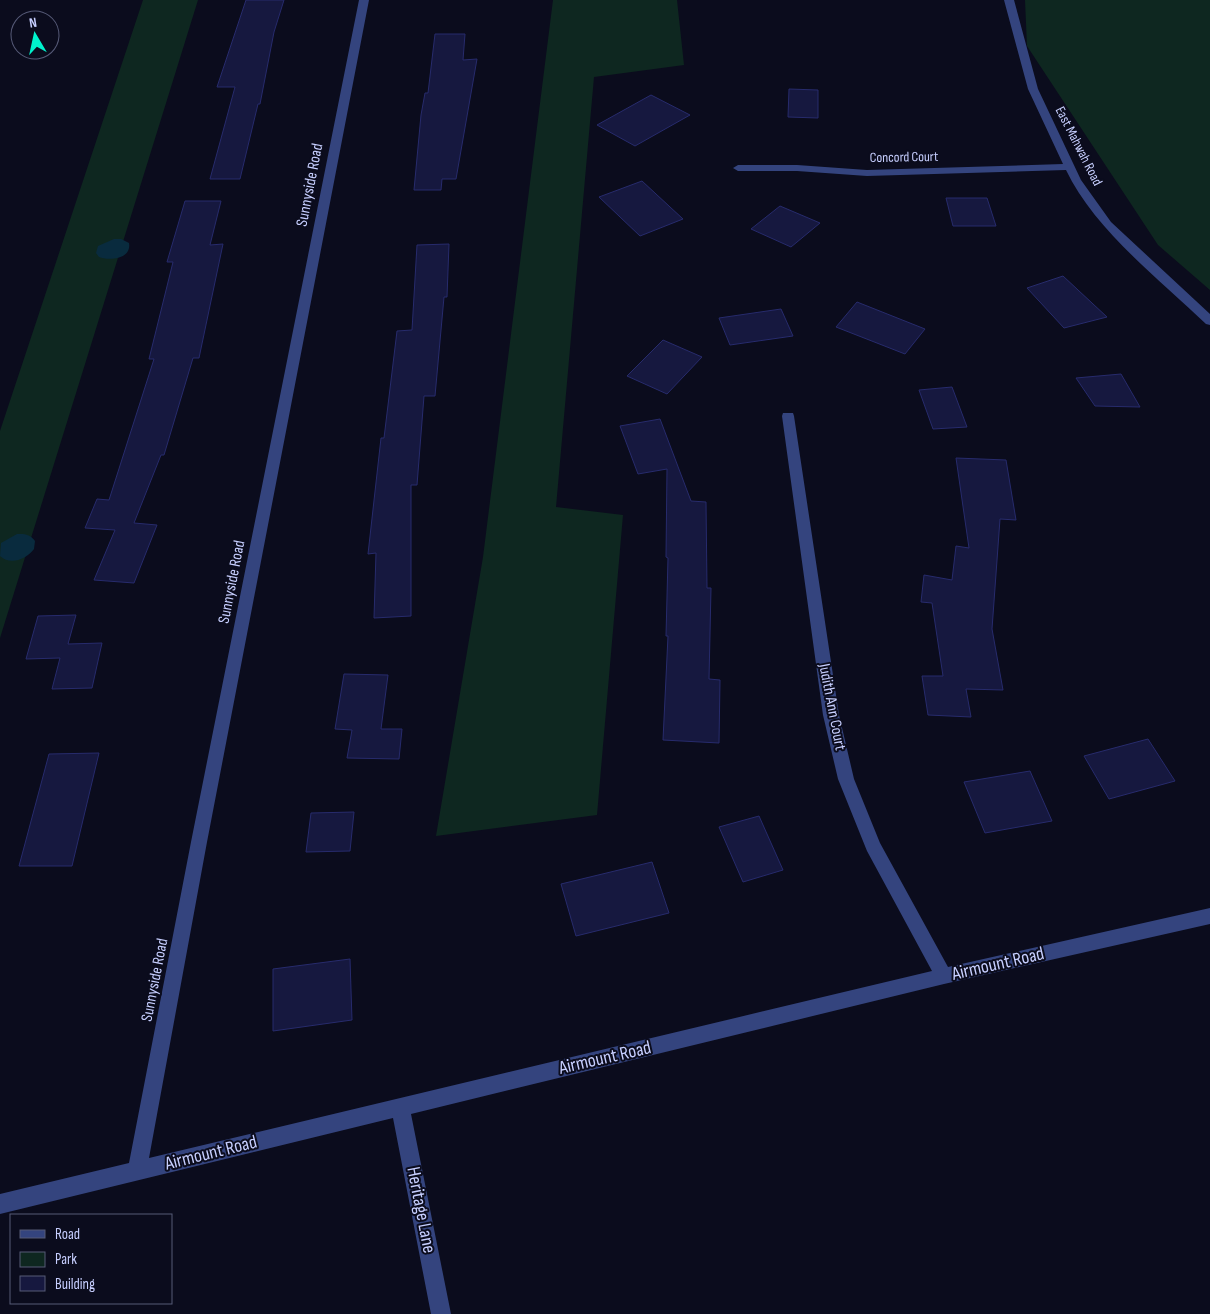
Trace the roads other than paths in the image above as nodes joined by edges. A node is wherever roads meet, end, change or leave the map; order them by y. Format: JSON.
{"nodes":[{"id":1,"x":364,"y":0,"type":"edge"},
{"id":2,"x":1009,"y":0,"type":"edge"},
{"id":3,"x":1070,"y":167,"type":"junction"},
{"id":4,"x":738,"y":168,"type":"dead end"},
{"id":5,"x":1210,"y":321,"type":"edge"},
{"id":6,"x":788,"y":416,"type":"dead end"},
{"id":7,"x":1210,"y":916,"type":"edge"},
{"id":8,"x":944,"y":976,"type":"junction"},
{"id":9,"x":400,"y":1107,"type":"junction"},
{"id":10,"x":136,"y":1171,"type":"junction"},
{"id":11,"x":0,"y":1204,"type":"edge"},
{"id":12,"x":441,"y":1314,"type":"edge"}],
"edges":[{"from":1,"to":10,"type":"street","name":"Sunnyside Road"},
{"from":2,"to":3,"type":"street","name":"East Mahwah Road"},
{"from":3,"to":4,"type":"street","name":"Concord Court"},
{"from":3,"to":5,"type":"street","name":"East Mahwah Road"},
{"from":6,"to":8,"type":"street","name":"Judith Ann Court"},
{"from":7,"to":8,"type":"street","name":"Airmount Road"},
{"from":8,"to":9,"type":"street","name":"Airmount Road"},
{"from":9,"to":10,"type":"street","name":"Airmount Road"},
{"from":9,"to":12,"type":"street","name":"Heritage Lane"},
{"from":10,"to":11,"type":"street","name":"Airmount Road"}]}
